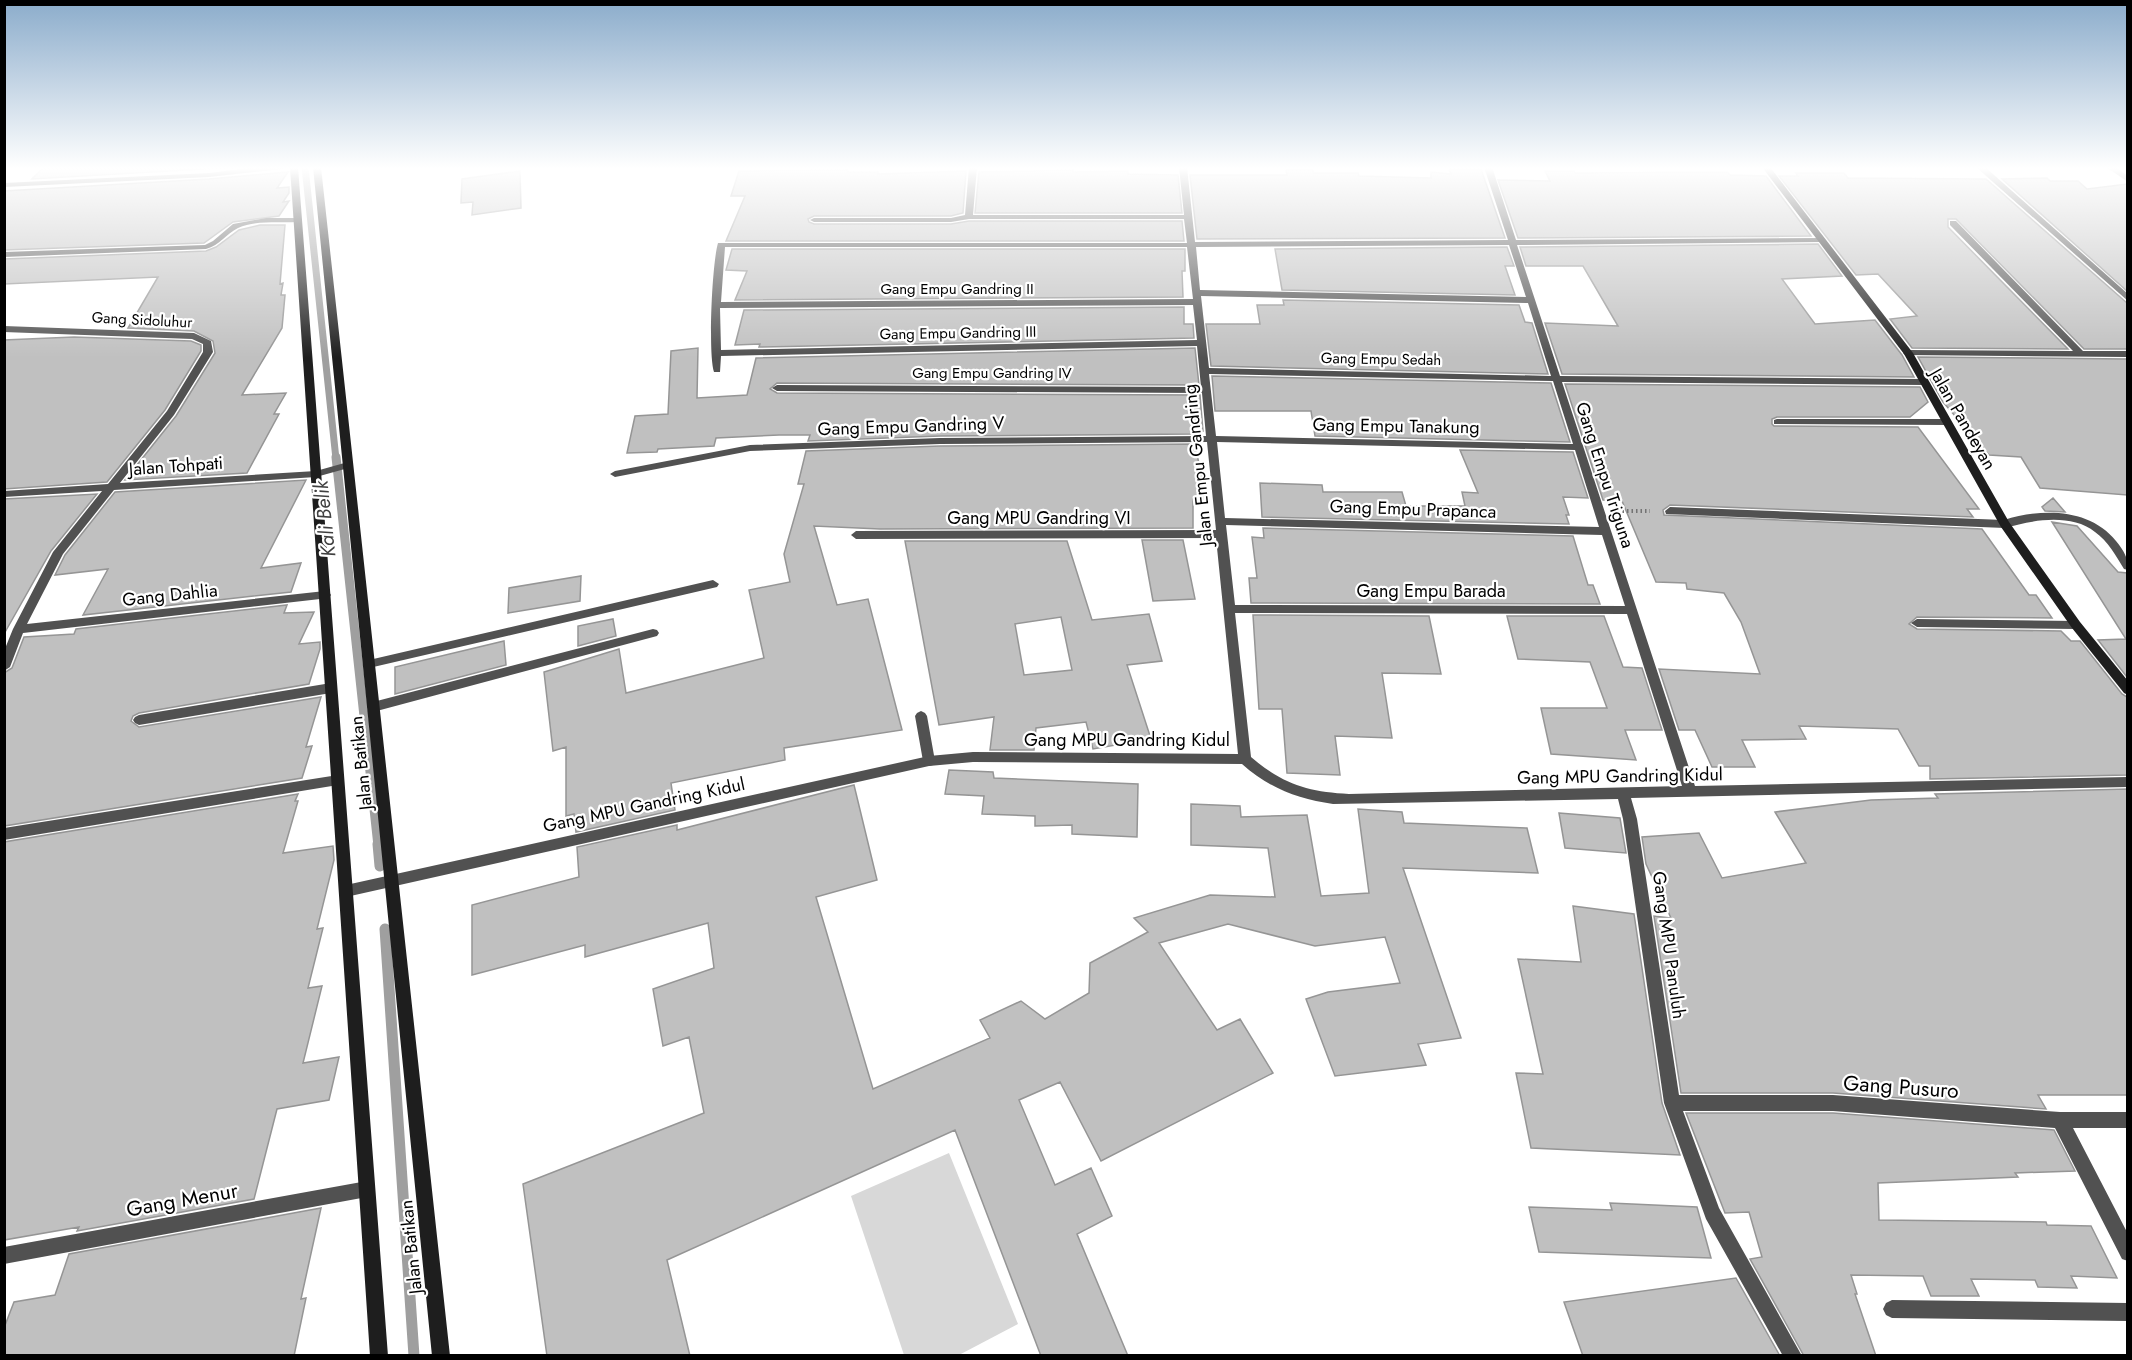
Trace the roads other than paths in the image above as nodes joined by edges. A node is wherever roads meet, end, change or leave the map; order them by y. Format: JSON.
{"nodes":[{"id":1,"x":228,"y":230,"type":"edge"},
{"id":2,"x":298,"y":230,"type":"edge"},
{"id":3,"x":323,"y":230,"type":"edge"},
{"id":4,"x":947,"y":230,"type":"edge"},
{"id":5,"x":1189,"y":230,"type":"edge"},
{"id":6,"x":1509,"y":230,"type":"edge"},
{"id":7,"x":1813,"y":230,"type":"edge"},
{"id":8,"x":1960,"y":230,"type":"edge"},
{"id":9,"x":2050,"y":230,"type":"edge"},
{"id":10,"x":946,"y":238,"type":"junction"},
{"id":11,"x":1820,"y":240,"type":"junction"},
{"id":12,"x":1512,"y":241,"type":"junction"},
{"id":13,"x":1191,"y":245,"type":"junction"},
{"id":14,"x":4,"y":255,"type":"edge"},
{"id":15,"x":1197,"y":298,"type":"junction"},
{"id":16,"x":1531,"y":300,"type":"junction"},
{"id":17,"x":2127,"y":300,"type":"edge"},
{"id":18,"x":716,"y":305,"type":"junction"},
{"id":19,"x":4,"y":329,"type":"edge"},
{"id":20,"x":1202,"y":343,"type":"junction"},
{"id":21,"x":716,"y":353,"type":"junction"},
{"id":22,"x":1908,"y":353,"type":"junction"},
{"id":23,"x":2081,"y":354,"type":"junction"},
{"id":24,"x":2127,"y":354,"type":"edge"},
{"id":25,"x":717,"y":370,"type":"dead end"},
{"id":26,"x":1204,"y":371,"type":"junction"},
{"id":27,"x":1556,"y":378,"type":"junction"},
{"id":28,"x":1923,"y":382,"type":"junction"},
{"id":29,"x":777,"y":388,"type":"dead end"},
{"id":30,"x":1206,"y":390,"type":"junction"},
{"id":31,"x":1777,"y":422,"type":"dead end"},
{"id":32,"x":1945,"y":422,"type":"junction"},
{"id":33,"x":1211,"y":439,"type":"junction"},
{"id":34,"x":1579,"y":447,"type":"junction"},
{"id":35,"x":346,"y":466,"type":"junction"},
{"id":36,"x":318,"y":474,"type":"junction"},
{"id":37,"x":615,"y":474,"type":"dead end"},
{"id":38,"x":110,"y":487,"type":"junction"},
{"id":39,"x":4,"y":494,"type":"edge"},
{"id":40,"x":1670,"y":511,"type":"road end"},
{"id":41,"x":1220,"y":521,"type":"junction"},
{"id":42,"x":2005,"y":524,"type":"junction"},
{"id":43,"x":1606,"y":531,"type":"junction"},
{"id":44,"x":1221,"y":534,"type":"junction"},
{"id":45,"x":856,"y":535,"type":"dead end"},
{"id":46,"x":2127,"y":566,"type":"edge"},
{"id":47,"x":713,"y":584,"type":"dead end"},
{"id":48,"x":325,"y":595,"type":"junction"},
{"id":49,"x":1229,"y":609,"type":"junction"},
{"id":50,"x":1632,"y":610,"type":"junction"},
{"id":51,"x":1917,"y":622,"type":"dead end"},
{"id":52,"x":2076,"y":625,"type":"junction"},
{"id":53,"x":19,"y":629,"type":"junction"},
{"id":54,"x":653,"y":633,"type":"dead end"},
{"id":55,"x":369,"y":664,"type":"junction"},
{"id":56,"x":4,"y":667,"type":"edge"},
{"id":57,"x":331,"y":688,"type":"junction"},
{"id":58,"x":2127,"y":690,"type":"edge"},
{"id":59,"x":373,"y":707,"type":"junction"},
{"id":60,"x":921,"y":716,"type":"dead end"},
{"id":61,"x":139,"y":720,"type":"dead end"},
{"id":62,"x":1245,"y":759,"type":"junction"},
{"id":63,"x":929,"y":761,"type":"junction"},
{"id":64,"x":338,"y":780,"type":"junction"},
{"id":65,"x":2127,"y":782,"type":"edge"},
{"id":66,"x":1691,"y":793,"type":"junction"},
{"id":67,"x":1623,"y":794,"type":"junction"},
{"id":68,"x":4,"y":834,"type":"edge"},
{"id":69,"x":391,"y":879,"type":"junction"},
{"id":70,"x":346,"y":891,"type":"junction"},
{"id":71,"x":1672,"y":1103,"type":"junction"},
{"id":72,"x":2060,"y":1120,"type":"junction"},
{"id":73,"x":2127,"y":1120,"type":"edge"},
{"id":74,"x":367,"y":1188,"type":"junction"},
{"id":75,"x":2127,"y":1253,"type":"edge"},
{"id":76,"x":4,"y":1256,"type":"edge"},
{"id":77,"x":1892,"y":1308,"type":"dead end"},
{"id":78,"x":2127,"y":1312,"type":"edge"},
{"id":79,"x":379,"y":1356,"type":"edge"},
{"id":80,"x":441,"y":1356,"type":"edge"},
{"id":81,"x":1793,"y":1356,"type":"edge"}],
"edges":[{"from":1,"to":14,"type":"street"},
{"from":2,"to":36,"type":"main road","name":"Jalan Batikan"},
{"from":3,"to":35,"type":"main road","name":"Jalan Batikan"},
{"from":4,"to":10,"type":"street"},
{"from":5,"to":13,"type":"street","name":"Jalan Empu Gandring"},
{"from":6,"to":12,"type":"street","name":"Gang Empu Triguna"},
{"from":7,"to":11,"type":"main road","name":"Jalan Pandeyan"},
{"from":8,"to":23,"type":"street"},
{"from":9,"to":17,"type":"street"},
{"from":10,"to":13,"type":"street"},
{"from":10,"to":18,"type":"street"},
{"from":11,"to":12,"type":"street"},
{"from":11,"to":22,"type":"main road","name":"Jalan Pandeyan"},
{"from":12,"to":13,"type":"street"},
{"from":12,"to":16,"type":"street","name":"Gang Empu Triguna"},
{"from":13,"to":15,"type":"street","name":"Jalan Empu Gandring"},
{"from":15,"to":16,"type":"street","name":"Gang Empu Gandring II"},
{"from":15,"to":18,"type":"street","name":"Gang Empu Gandring II"},
{"from":15,"to":20,"type":"street","name":"Jalan Empu Gandring"},
{"from":16,"to":27,"type":"street","name":"Gang Empu Triguna"},
{"from":18,"to":21,"type":"street"},
{"from":19,"to":38,"type":"street","name":"Gang Sidoluhur"},
{"from":20,"to":21,"type":"street","name":"Gang Empu Gandring III"},
{"from":20,"to":26,"type":"street","name":"Jalan Empu Gandring"},
{"from":21,"to":25,"type":"street"},
{"from":22,"to":23,"type":"street"},
{"from":22,"to":28,"type":"main road","name":"Jalan Pandeyan"},
{"from":23,"to":24,"type":"street"},
{"from":26,"to":27,"type":"street","name":"Gang Empu Sedah"},
{"from":26,"to":30,"type":"street","name":"Jalan Empu Gandring"},
{"from":27,"to":28,"type":"street","name":"Gang Empu Sedah"},
{"from":27,"to":34,"type":"street","name":"Gang Empu Triguna"},
{"from":28,"to":32,"type":"main road","name":"Jalan Pandeyan"},
{"from":29,"to":30,"type":"street","name":"Gang Empu Gandring IV"},
{"from":30,"to":33,"type":"street","name":"Jalan Empu Gandring"},
{"from":31,"to":32,"type":"street"},
{"from":32,"to":42,"type":"main road","name":"Jalan Pandeyan"},
{"from":33,"to":34,"type":"street","name":"Gang Empu Tanakung"},
{"from":33,"to":37,"type":"street","name":"Gang Empu Gandring V"},
{"from":33,"to":41,"type":"street","name":"Jalan Empu Gandring"},
{"from":34,"to":43,"type":"street","name":"Gang Empu Triguna"},
{"from":35,"to":36,"type":"street","name":"Jalan Tohpati"},
{"from":35,"to":55,"type":"main road","name":"Jalan Batikan"},
{"from":36,"to":38,"type":"street","name":"Jalan Tohpati"},
{"from":36,"to":48,"type":"main road","name":"Jalan Batikan"},
{"from":38,"to":39,"type":"street","name":"Jalan Tohpati"},
{"from":38,"to":53,"type":"street"},
{"from":40,"to":42,"type":"street"},
{"from":41,"to":43,"type":"street","name":"Gang Empu Prapanca"},
{"from":41,"to":44,"type":"street","name":"Jalan Empu Gandring"},
{"from":42,"to":46,"type":"street"},
{"from":42,"to":52,"type":"main road","name":"Jalan Pandeyan"},
{"from":43,"to":50,"type":"street","name":"Gang Empu Triguna"},
{"from":44,"to":45,"type":"street","name":"Gang MPU Gandring VI"},
{"from":44,"to":49,"type":"street","name":"Jalan Empu Gandring"},
{"from":47,"to":55,"type":"street"},
{"from":48,"to":53,"type":"street","name":"Gang Dahlia"},
{"from":48,"to":57,"type":"main road","name":"Jalan Batikan"},
{"from":49,"to":50,"type":"street","name":"Gang Empu Barada"},
{"from":49,"to":62,"type":"street","name":"Jalan Empu Gandring"},
{"from":50,"to":66,"type":"street","name":"Gang Empu Triguna"},
{"from":51,"to":52,"type":"street"},
{"from":52,"to":58,"type":"main road","name":"Jalan Pandeyan"},
{"from":53,"to":56,"type":"street"},
{"from":54,"to":59,"type":"street"},
{"from":55,"to":59,"type":"main road","name":"Jalan Batikan"},
{"from":57,"to":61,"type":"street"},
{"from":57,"to":64,"type":"main road","name":"Jalan Batikan"},
{"from":59,"to":69,"type":"main road","name":"Jalan Batikan"},
{"from":60,"to":63,"type":"street"},
{"from":62,"to":63,"type":"street","name":"Gang MPU Gandring Kidul"},
{"from":62,"to":67,"type":"street","name":"Gang MPU Gandring Kidul"},
{"from":63,"to":69,"type":"street","name":"Gang MPU Gandring Kidul"},
{"from":64,"to":68,"type":"street"},
{"from":64,"to":70,"type":"main road","name":"Jalan Batikan"},
{"from":65,"to":66,"type":"street","name":"Gang MPU Gandring Kidul"},
{"from":66,"to":67,"type":"street","name":"Gang MPU Gandring Kidul"},
{"from":67,"to":71,"type":"street","name":"Gang MPU Panuluh"},
{"from":69,"to":70,"type":"street","name":"Gang MPU Gandring Kidul"},
{"from":69,"to":80,"type":"main road","name":"Jalan Batikan"},
{"from":70,"to":74,"type":"main road","name":"Jalan Batikan"},
{"from":71,"to":72,"type":"street","name":"Gang Pusuro"},
{"from":71,"to":81,"type":"street","name":"Gang MPU Panuluh"},
{"from":72,"to":73,"type":"street","name":"Gang Pusuro"},
{"from":72,"to":75,"type":"street"},
{"from":74,"to":76,"type":"street","name":"Gang Menur"},
{"from":74,"to":79,"type":"main road","name":"Jalan Batikan"},
{"from":77,"to":78,"type":"street"}]}
